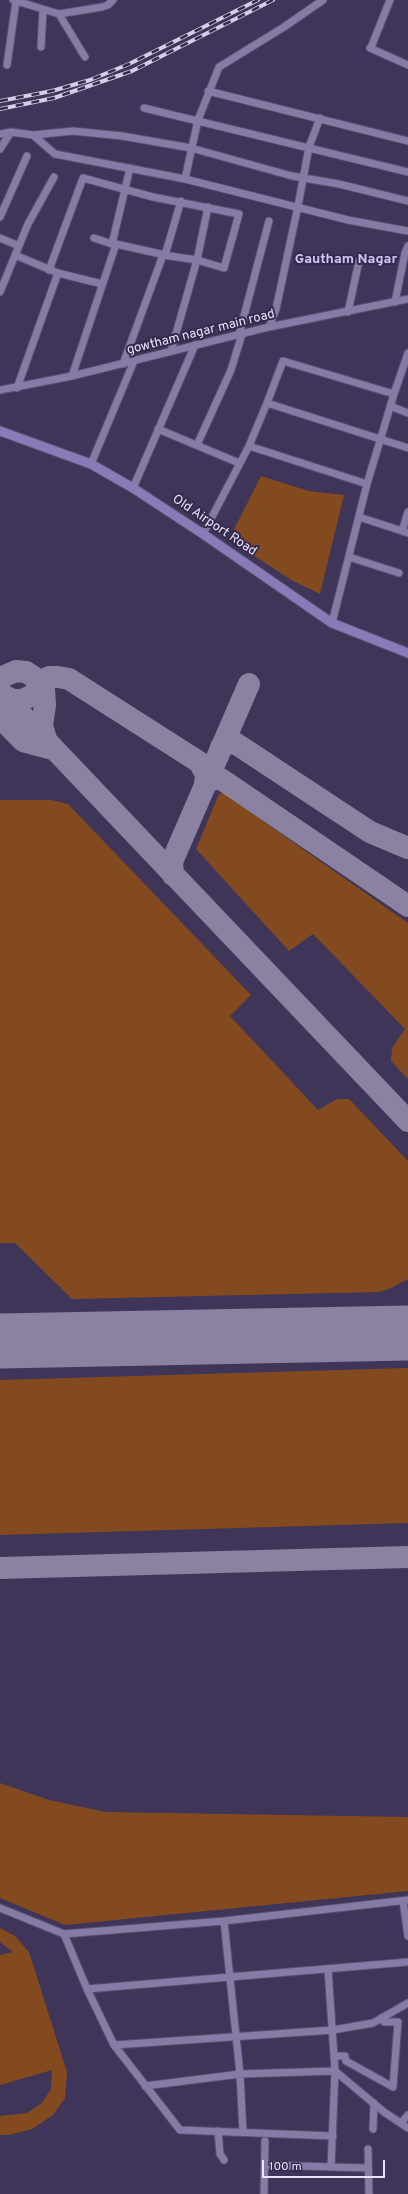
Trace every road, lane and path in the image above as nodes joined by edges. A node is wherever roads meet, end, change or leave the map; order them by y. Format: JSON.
{"nodes":[{"id":1,"x":14,"y":0,"type":"edge"},
{"id":2,"x":113,"y":0,"type":"edge"},
{"id":3,"x":323,"y":0,"type":"edge"},
{"id":4,"x":390,"y":0,"type":"edge"},
{"id":5,"x":43,"y":10,"type":"junction"},
{"id":6,"x":59,"y":14,"type":"junction"},
{"id":7,"x":41,"y":47,"type":"dead end"},
{"id":8,"x":85,"y":57,"type":"dead end"},
{"id":9,"x":7,"y":65,"type":"dead end"},
{"id":10,"x":408,"y":65,"type":"edge"},
{"id":11,"x":208,"y":92,"type":"junction"},
{"id":12,"x":144,"y":108,"type":"dead end"},
{"id":13,"x":320,"y":118,"type":"junction"},
{"id":14,"x":198,"y":120,"type":"junction"},
{"id":15,"x":5,"y":133,"type":"edge"},
{"id":16,"x":33,"y":134,"type":"junction"},
{"id":17,"x":408,"y":141,"type":"edge"},
{"id":18,"x":308,"y":147,"type":"junction"},
{"id":19,"x":191,"y":148,"type":"junction"},
{"id":20,"x":0,"y":149,"type":"edge"},
{"id":21,"x":28,"y":156,"type":"dead end"},
{"id":22,"x":130,"y":168,"type":"junction"},
{"id":23,"x":408,"y":172,"type":"edge"},
{"id":24,"x":54,"y":177,"type":"dead end"},
{"id":25,"x":302,"y":177,"type":"junction"},
{"id":26,"x":185,"y":178,"type":"junction"},
{"id":27,"x":124,"y":189,"type":"junction"},
{"id":28,"x":181,"y":201,"type":"junction"},
{"id":29,"x":408,"y":201,"type":"edge"},
{"id":30,"x":298,"y":206,"type":"junction"},
{"id":31,"x":208,"y":207,"type":"junction"},
{"id":32,"x":0,"y":216,"type":"edge"},
{"id":33,"x":268,"y":221,"type":"dead end"},
{"id":34,"x":408,"y":231,"type":"edge"},
{"id":35,"x":0,"y":238,"type":"edge"},
{"id":36,"x":94,"y":238,"type":"dead end"},
{"id":37,"x":114,"y":244,"type":"junction"},
{"id":38,"x":19,"y":246,"type":"junction"},
{"id":39,"x":408,"y":246,"type":"edge"},
{"id":40,"x":163,"y":255,"type":"junction"},
{"id":41,"x":15,"y":256,"type":"junction"},
{"id":42,"x":197,"y":260,"type":"junction"},
{"id":43,"x":359,"y":261,"type":"dead end"},
{"id":44,"x":50,"y":270,"type":"junction"},
{"id":45,"x":58,"y":273,"type":"junction"},
{"id":46,"x":102,"y":284,"type":"junction"},
{"id":47,"x":0,"y":292,"type":"edge"},
{"id":48,"x":408,"y":299,"type":"edge"},
{"id":49,"x":395,"y":302,"type":"junction"},
{"id":50,"x":348,"y":312,"type":"junction"},
{"id":51,"x":269,"y":328,"type":"junction"},
{"id":52,"x":241,"y":335,"type":"junction"},
{"id":53,"x":196,"y":345,"type":"junction"},
{"id":54,"x":171,"y":351,"type":"junction"},
{"id":55,"x":408,"y":353,"type":"edge"},
{"id":56,"x":134,"y":361,"type":"junction"},
{"id":57,"x":123,"y":364,"type":"junction"},
{"id":58,"x":72,"y":376,"type":"junction"},
{"id":59,"x":17,"y":388,"type":"junction"},
{"id":60,"x":0,"y":390,"type":"edge"},
{"id":61,"x":394,"y":394,"type":"junction"},
{"id":62,"x":267,"y":403,"type":"junction"},
{"id":63,"x":390,"y":406,"type":"junction"},
{"id":64,"x":408,"y":413,"type":"edge"},
{"id":65,"x":158,"y":428,"type":"junction"},
{"id":66,"x":0,"y":431,"type":"edge"},
{"id":67,"x":380,"y":439,"type":"junction"},
{"id":68,"x":197,"y":445,"type":"junction"},
{"id":69,"x":249,"y":446,"type":"junction"},
{"id":70,"x":408,"y":448,"type":"edge"},
{"id":71,"x":239,"y":463,"type":"junction"},
{"id":72,"x":91,"y":464,"type":"junction"},
{"id":73,"x":367,"y":484,"type":"junction"},
{"id":74,"x":133,"y":488,"type":"junction"},
{"id":75,"x":408,"y":512,"type":"edge"},
{"id":76,"x":359,"y":517,"type":"junction"},
{"id":77,"x":405,"y":532,"type":"edge"},
{"id":78,"x":203,"y":534,"type":"junction"},
{"id":79,"x":348,"y":557,"type":"junction"},
{"id":80,"x":400,"y":573,"type":"dead end"},
{"id":81,"x":332,"y":623,"type":"junction"},
{"id":82,"x":408,"y":653,"type":"edge"},
{"id":83,"x":406,"y":1901,"type":"edge"},
{"id":84,"x":0,"y":1908,"type":"edge"},
{"id":85,"x":224,"y":1920,"type":"junction"},
{"id":86,"x":64,"y":1934,"type":"junction"},
{"id":87,"x":408,"y":1936,"type":"edge"},
{"id":88,"x":408,"y":1962,"type":"edge"},
{"id":89,"x":328,"y":1969,"type":"junction"},
{"id":90,"x":229,"y":1977,"type":"junction"},
{"id":91,"x":87,"y":1989,"type":"junction"},
{"id":92,"x":408,"y":2003,"type":"edge"},
{"id":93,"x":381,"y":2018,"type":"junction"},
{"id":94,"x":333,"y":2030,"type":"junction"},
{"id":95,"x":236,"y":2036,"type":"junction"},
{"id":96,"x":114,"y":2045,"type":"junction"},
{"id":97,"x":334,"y":2056,"type":"junction"},
{"id":98,"x":335,"y":2071,"type":"junction"},
{"id":99,"x":240,"y":2074,"type":"junction"},
{"id":100,"x":145,"y":2086,"type":"junction"},
{"id":101,"x":374,"y":2103,"type":"junction"},
{"id":102,"x":408,"y":2115,"type":"edge"},
{"id":103,"x":401,"y":2123,"type":"junction"},
{"id":104,"x":408,"y":2128,"type":"edge"},
{"id":105,"x":373,"y":2129,"type":"dead end"},
{"id":106,"x":218,"y":2131,"type":"junction"},
{"id":107,"x":243,"y":2132,"type":"junction"},
{"id":108,"x":333,"y":2136,"type":"junction"},
{"id":109,"x":265,"y":2141,"type":"dead end"},
{"id":110,"x":368,"y":2149,"type":"dead end"},
{"id":111,"x":224,"y":2160,"type":"dead end"},
{"id":112,"x":265,"y":2165,"type":"junction"},
{"id":113,"x":331,"y":2167,"type":"junction"},
{"id":114,"x":368,"y":2168,"type":"junction"},
{"id":115,"x":264,"y":2194,"type":"edge"},
{"id":116,"x":369,"y":2194,"type":"edge"}],
"edges":[{"from":1,"to":5,"type":"street"},
{"from":1,"to":9,"type":"street"},
{"from":2,"to":6,"type":"street"},
{"from":3,"to":11,"type":"street"},
{"from":4,"to":10,"type":"street"},
{"from":5,"to":6,"type":"street"},
{"from":5,"to":7,"type":"street"},
{"from":6,"to":8,"type":"street"},
{"from":11,"to":13,"type":"street"},
{"from":11,"to":14,"type":"street"},
{"from":12,"to":14,"type":"street"},
{"from":13,"to":17,"type":"street"},
{"from":13,"to":18,"type":"street"},
{"from":14,"to":18,"type":"street"},
{"from":14,"to":19,"type":"street"},
{"from":15,"to":16,"type":"street"},
{"from":15,"to":20,"type":"street"},
{"from":16,"to":19,"type":"street"},
{"from":16,"to":22,"type":"street"},
{"from":18,"to":23,"type":"street"},
{"from":18,"to":25,"type":"street"},
{"from":19,"to":25,"type":"street"},
{"from":19,"to":26,"type":"street"},
{"from":21,"to":32,"type":"street"},
{"from":22,"to":26,"type":"street"},
{"from":22,"to":27,"type":"street"},
{"from":24,"to":38,"type":"street"},
{"from":25,"to":29,"type":"street"},
{"from":25,"to":30,"type":"street"},
{"from":26,"to":30,"type":"street"},
{"from":27,"to":28,"type":"street"},
{"from":27,"to":37,"type":"street"},
{"from":27,"to":44,"type":"street"},
{"from":28,"to":31,"type":"street"},
{"from":28,"to":40,"type":"street"},
{"from":30,"to":34,"type":"street"},
{"from":30,"to":51,"type":"street"},
{"from":31,"to":42,"type":"street"},
{"from":31,"to":42,"type":"street"},
{"from":33,"to":52,"type":"street"},
{"from":35,"to":38,"type":"street"},
{"from":36,"to":37,"type":"street"},
{"from":37,"to":40,"type":"street"},
{"from":37,"to":46,"type":"street"},
{"from":38,"to":41,"type":"street"},
{"from":39,"to":49,"type":"street"},
{"from":40,"to":42,"type":"street"},
{"from":40,"to":57,"type":"street"},
{"from":41,"to":44,"type":"street"},
{"from":41,"to":47,"type":"street"},
{"from":42,"to":54,"type":"street"},
{"from":43,"to":50,"type":"street"},
{"from":44,"to":45,"type":"street"},
{"from":45,"to":46,"type":"street"},
{"from":45,"to":59,"type":"street"},
{"from":46,"to":58,"type":"street"},
{"from":48,"to":49,"type":"street","name":"gowtham nagar main road"},
{"from":49,"to":50,"type":"street","name":"gowtham nagar main road"},
{"from":50,"to":51,"type":"street","name":"gowtham nagar main road"},
{"from":51,"to":52,"type":"street","name":"gowtham nagar main road"},
{"from":52,"to":53,"type":"street","name":"gowtham nagar main road"},
{"from":52,"to":68,"type":"street"},
{"from":53,"to":54,"type":"street","name":"gowtham nagar main road"},
{"from":53,"to":65,"type":"street"},
{"from":54,"to":56,"type":"street","name":"gowtham nagar main road"},
{"from":55,"to":61,"type":"street"},
{"from":56,"to":57,"type":"street","name":"gowtham nagar main road"},
{"from":56,"to":72,"type":"street"},
{"from":57,"to":58,"type":"street","name":"gowtham nagar main road"},
{"from":58,"to":59,"type":"street","name":"gowtham nagar main road"},
{"from":59,"to":60,"type":"street","name":"gowtham nagar main road"},
{"from":61,"to":62,"type":"street"},
{"from":61,"to":63,"type":"street"},
{"from":62,"to":67,"type":"street"},
{"from":62,"to":69,"type":"street"},
{"from":63,"to":64,"type":"street"},
{"from":63,"to":67,"type":"street"},
{"from":65,"to":68,"type":"street"},
{"from":65,"to":74,"type":"street"},
{"from":66,"to":72,"type":"main road","name":"Old Airport Road"},
{"from":67,"to":70,"type":"street"},
{"from":67,"to":73,"type":"street"},
{"from":68,"to":71,"type":"street"},
{"from":69,"to":71,"type":"street"},
{"from":69,"to":73,"type":"street"},
{"from":71,"to":78,"type":"street"},
{"from":72,"to":74,"type":"main road","name":"Old Airport Road"},
{"from":73,"to":76,"type":"street"},
{"from":74,"to":78,"type":"main road","name":"Old Airport Road"},
{"from":75,"to":77,"type":"street"},
{"from":76,"to":77,"type":"street"},
{"from":76,"to":79,"type":"street"},
{"from":78,"to":81,"type":"main road","name":"Old Airport Road"},
{"from":79,"to":80,"type":"street"},
{"from":79,"to":81,"type":"street"},
{"from":81,"to":82,"type":"main road","name":"Old Airport Road"},
{"from":83,"to":85,"type":"street"},
{"from":83,"to":87,"type":"street"},
{"from":84,"to":86,"type":"street"},
{"from":85,"to":86,"type":"street"},
{"from":85,"to":90,"type":"street"},
{"from":86,"to":91,"type":"street"},
{"from":88,"to":89,"type":"street"},
{"from":89,"to":90,"type":"street"},
{"from":89,"to":94,"type":"street"},
{"from":90,"to":91,"type":"street"},
{"from":90,"to":95,"type":"street"},
{"from":91,"to":96,"type":"street"},
{"from":92,"to":93,"type":"street"},
{"from":93,"to":94,"type":"street"},
{"from":93,"to":97,"type":"street"},
{"from":94,"to":95,"type":"street"},
{"from":94,"to":97,"type":"street"},
{"from":95,"to":96,"type":"street"},
{"from":95,"to":99,"type":"street"},
{"from":96,"to":100,"type":"street"},
{"from":97,"to":98,"type":"street"},
{"from":98,"to":99,"type":"street"},
{"from":98,"to":101,"type":"street"},
{"from":98,"to":108,"type":"street"},
{"from":99,"to":100,"type":"street"},
{"from":99,"to":107,"type":"street"},
{"from":100,"to":106,"type":"street"},
{"from":101,"to":103,"type":"street"},
{"from":101,"to":105,"type":"street"},
{"from":102,"to":103,"type":"street"},
{"from":103,"to":104,"type":"street"},
{"from":106,"to":107,"type":"street"},
{"from":106,"to":111,"type":"street"},
{"from":107,"to":108,"type":"street"},
{"from":108,"to":113,"type":"street"},
{"from":109,"to":112,"type":"street"},
{"from":110,"to":114,"type":"street"},
{"from":112,"to":113,"type":"street"},
{"from":112,"to":115,"type":"street"},
{"from":113,"to":114,"type":"street"},
{"from":114,"to":116,"type":"street"}]}
